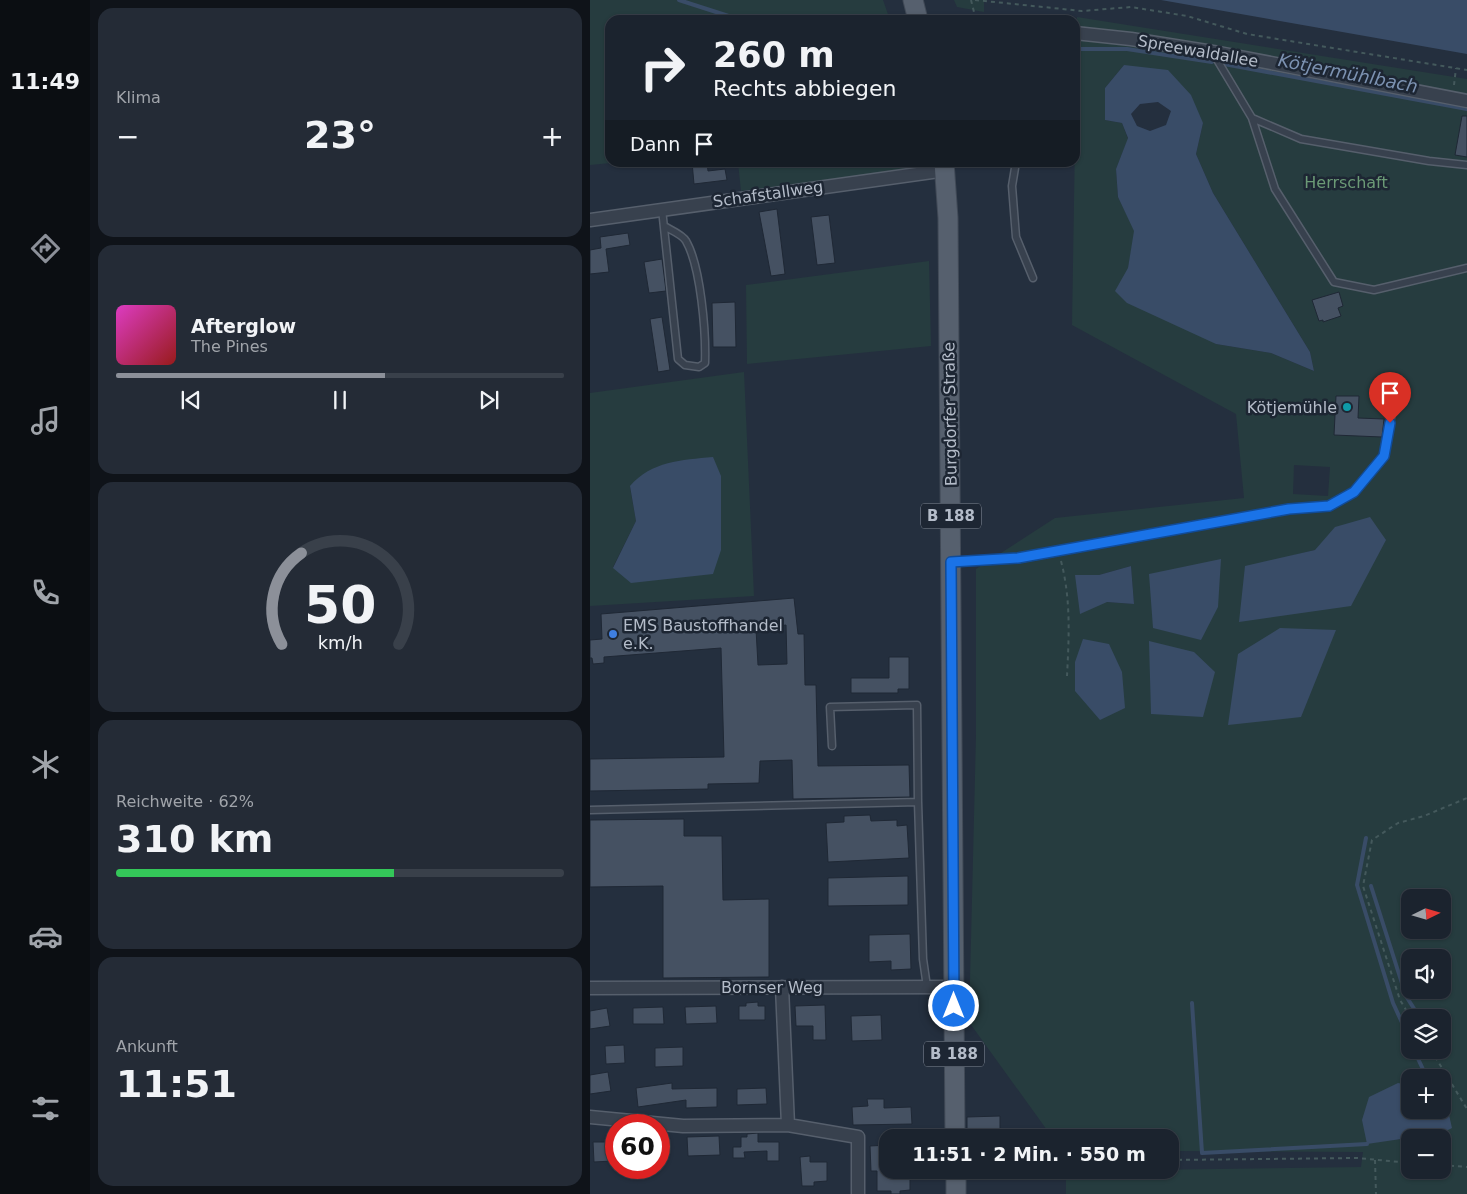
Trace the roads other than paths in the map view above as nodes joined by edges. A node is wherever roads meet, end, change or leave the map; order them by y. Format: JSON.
{"nodes":[{"id":1,"x":913,"y":0,"type":"edge"},
{"id":2,"x":917,"y":15,"type":"edge"},
{"id":3,"x":1080,"y":34,"type":"edge"},
{"id":4,"x":1212,"y":52,"type":"junction"},
{"id":5,"x":1467,"y":101,"type":"edge"},
{"id":6,"x":1252,"y":118,"type":"junction"},
{"id":7,"x":1467,"y":165,"type":"edge"},
{"id":8,"x":938,"y":167,"type":"edge"},
{"id":9,"x":945,"y":167,"type":"edge"},
{"id":10,"x":1015,"y":167,"type":"edge"},
{"id":11,"x":662,"y":209,"type":"junction"},
{"id":12,"x":590,"y":220,"type":"edge"},
{"id":13,"x":664,"y":226,"type":"junction"},
{"id":14,"x":1467,"y":268,"type":"edge"},
{"id":15,"x":1034,"y":278,"type":"dead end"},
{"id":16,"x":1393,"y":407,"type":"dead end"},
{"id":17,"x":951,"y":562,"type":"junction"},
{"id":18,"x":832,"y":746,"type":"dead end"},
{"id":19,"x":918,"y":802,"type":"junction"},
{"id":20,"x":590,"y":810,"type":"edge"},
{"id":21,"x":782,"y":987,"type":"junction"},
{"id":22,"x":928,"y":987,"type":"junction"},
{"id":23,"x":954,"y":987,"type":"junction"},
{"id":24,"x":590,"y":988,"type":"edge"},
{"id":25,"x":590,"y":1117,"type":"edge"},
{"id":26,"x":605,"y":1119,"type":"edge"},
{"id":27,"x":670,"y":1125,"type":"edge"},
{"id":28,"x":788,"y":1125,"type":"junction"},
{"id":29,"x":955,"y":1129,"type":"edge"},
{"id":30,"x":956,"y":1179,"type":"edge"},
{"id":31,"x":858,"y":1194,"type":"edge"},
{"id":32,"x":956,"y":1194,"type":"edge"}],
"edges":[{"from":1,"to":2,"type":"main road"},
{"from":3,"to":4,"type":"street","name":"Spreewaldallee"},
{"from":4,"to":5,"type":"street","name":"Spreewaldallee"},
{"from":4,"to":6,"type":"lane"},
{"from":6,"to":7,"type":"lane"},
{"from":6,"to":14,"type":"lane"},
{"from":8,"to":11,"type":"street","name":"Schafstallweg"},
{"from":9,"to":17,"type":"main road","name":"Burgdorfer Straße","number":"B 188"},
{"from":10,"to":15,"type":"lane"},
{"from":11,"to":12,"type":"street","name":"Schafstallweg"},
{"from":11,"to":13,"type":"lane"},
{"from":13,"to":13,"type":"lane"},
{"from":16,"to":17,"type":"lane"},
{"from":17,"to":23,"type":"main road","name":"Burgdorfer Straße","number":"B 188"},
{"from":18,"to":19,"type":"lane"},
{"from":19,"to":20,"type":"lane"},
{"from":19,"to":22,"type":"lane"},
{"from":21,"to":22,"type":"street","name":"Bornser Weg"},
{"from":21,"to":24,"type":"street","name":"Bornser Weg"},
{"from":21,"to":28,"type":"street"},
{"from":22,"to":23,"type":"street","name":"Bornser Weg"},
{"from":23,"to":29,"type":"main road","name":"Burgdorfer Straße","number":"B 188"},
{"from":25,"to":26,"type":"street"},
{"from":27,"to":28,"type":"street"},
{"from":28,"to":31,"type":"street"},
{"from":30,"to":32,"type":"main road"}]}
